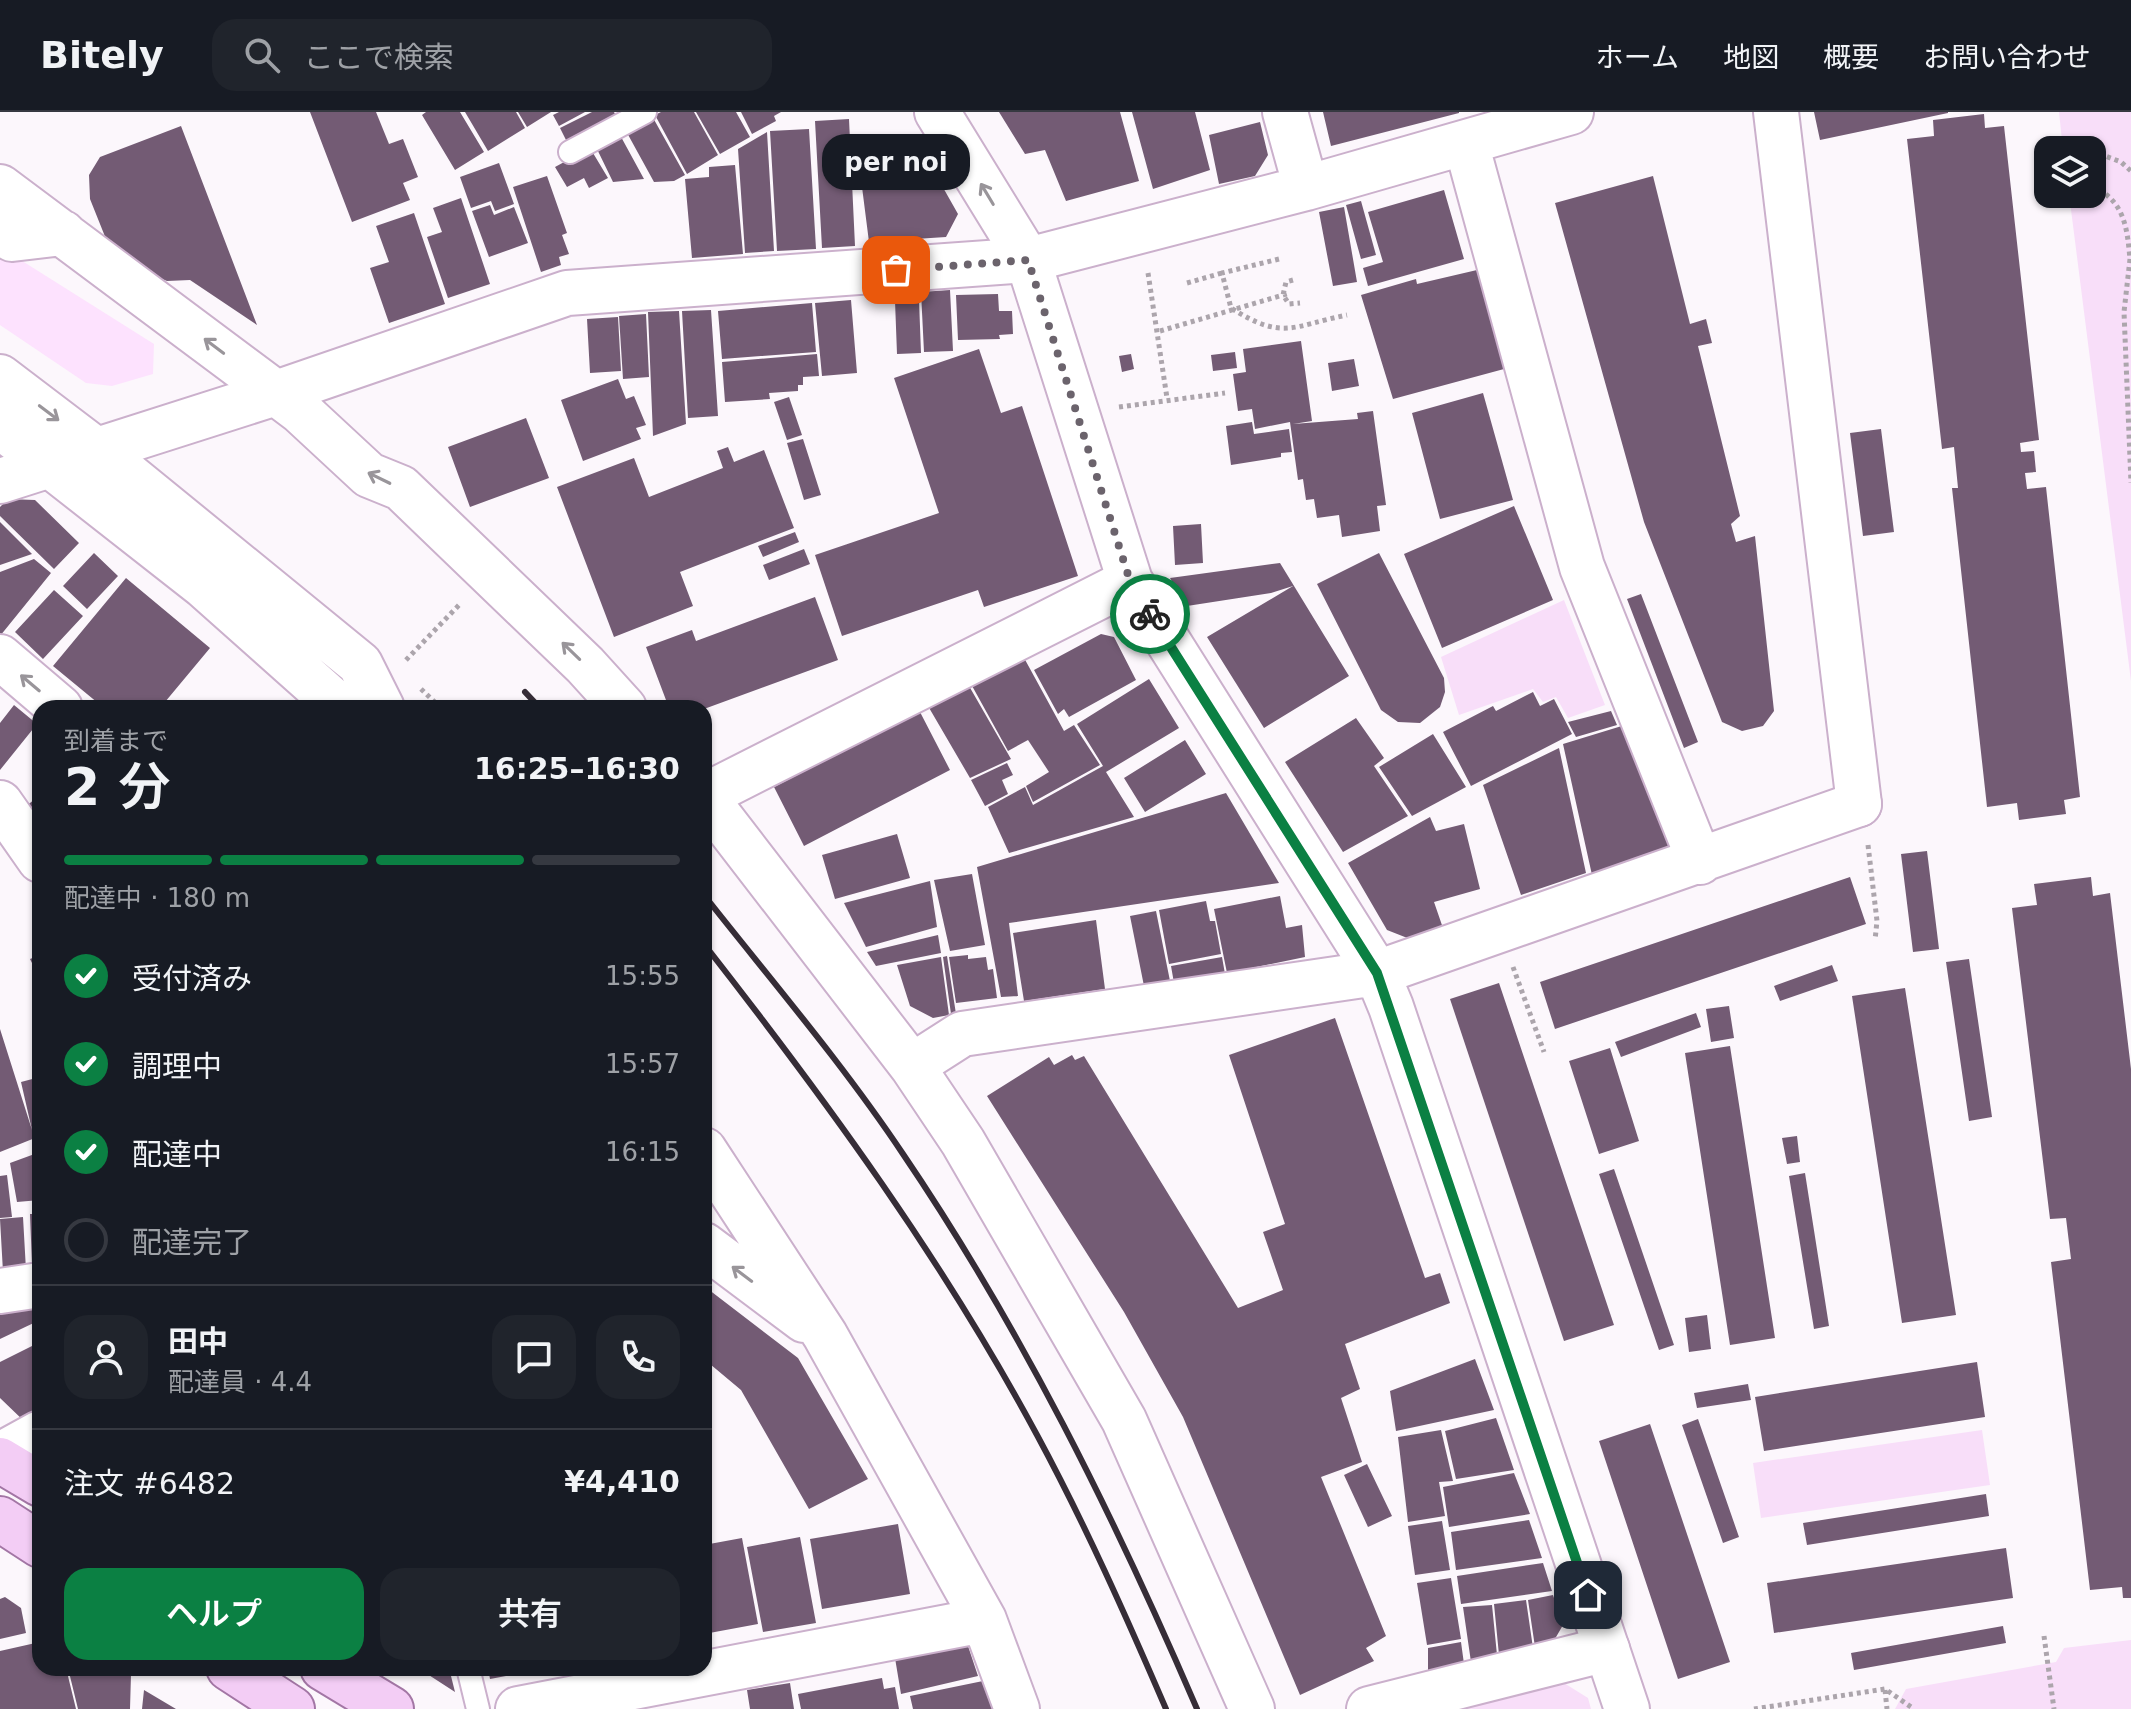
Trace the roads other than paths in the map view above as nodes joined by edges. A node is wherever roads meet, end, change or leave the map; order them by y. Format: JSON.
{"nodes":[{"id":1,"x":937,"y":112,"type":"edge"},
{"id":2,"x":1285,"y":112,"type":"edge"},
{"id":3,"x":1571,"y":112,"type":"edge"},
{"id":4,"x":1776,"y":112,"type":"edge"},
{"id":5,"x":632,"y":115,"type":"edge"},
{"id":6,"x":1466,"y":143,"type":"junction"},
{"id":7,"x":570,"y":152,"type":"dead end"},
{"id":8,"x":0,"y":187,"type":"edge"},
{"id":9,"x":1306,"y":188,"type":"junction"},
{"id":10,"x":0,"y":231,"type":"edge"},
{"id":11,"x":63,"y":233,"type":"junction"},
{"id":12,"x":1028,"y":260,"type":"junction"},
{"id":13,"x":0,"y":377,"type":"edge"},
{"id":14,"x":276,"y":393,"type":"junction"},
{"id":15,"x":0,"y":426,"type":"edge"},
{"id":16,"x":97,"y":450,"type":"junction"},
{"id":17,"x":50,"y":464,"type":"junction"},
{"id":18,"x":0,"y":481,"type":"edge"},
{"id":19,"x":1130,"y":581,"type":"junction"},
{"id":20,"x":0,"y":657,"type":"edge"},
{"id":21,"x":51,"y":700,"type":"edge"},
{"id":22,"x":332,"y":700,"type":"edge"},
{"id":23,"x":378,"y":700,"type":"edge"},
{"id":24,"x":617,"y":700,"type":"edge"},
{"id":25,"x":712,"y":792,"type":"edge"},
{"id":26,"x":0,"y":803,"type":"edge"},
{"id":27,"x":712,"y":806,"type":"edge"},
{"id":28,"x":32,"y":849,"type":"edge"},
{"id":29,"x":1700,"y":862,"type":"junction"},
{"id":30,"x":1377,"y":973,"type":"junction"},
{"id":31,"x":912,"y":1066,"type":"junction"},
{"id":32,"x":712,"y":1162,"type":"edge"},
{"id":33,"x":712,"y":1251,"type":"edge"},
{"id":34,"x":32,"y":1286,"type":"edge"},
{"id":35,"x":0,"y":1291,"type":"edge"},
{"id":36,"x":825,"y":1335,"type":"junction"},
{"id":37,"x":32,"y":1438,"type":"edge"},
{"id":38,"x":0,"y":1458,"type":"edge"},
{"id":39,"x":32,"y":1479,"type":"edge"},
{"id":40,"x":0,"y":1519,"type":"edge"},
{"id":41,"x":32,"y":1540,"type":"edge"},
{"id":42,"x":984,"y":1620,"type":"junction"},
{"id":43,"x":1607,"y":1649,"type":"junction"},
{"id":44,"x":241,"y":1676,"type":"edge"},
{"id":45,"x":336,"y":1676,"type":"edge"},
{"id":46,"x":470,"y":1676,"type":"edge"},
{"id":47,"x":593,"y":1702,"type":"edge"},
{"id":48,"x":292,"y":1709,"type":"edge"},
{"id":49,"x":391,"y":1709,"type":"edge"},
{"id":50,"x":478,"y":1709,"type":"edge"},
{"id":51,"x":518,"y":1709,"type":"edge"},
{"id":52,"x":1017,"y":1709,"type":"edge"},
{"id":53,"x":1252,"y":1709,"type":"edge"},
{"id":54,"x":1369,"y":1709,"type":"edge"},
{"id":55,"x":1627,"y":1709,"type":"edge"}],
"edges":[{"from":12,"to":1,"type":"street","one_way":true},
{"from":2,"to":9,"type":"street"},
{"from":3,"to":6,"type":"street"},
{"from":4,"to":29,"type":"street"},
{"from":5,"to":7,"type":"lane"},
{"from":6,"to":9,"type":"street"},
{"from":6,"to":29,"type":"street"},
{"from":8,"to":11,"type":"street"},
{"from":9,"to":12,"type":"street"},
{"from":10,"to":11,"type":"street"},
{"from":14,"to":11,"type":"street","one_way":true},
{"from":12,"to":14,"type":"street"},
{"from":12,"to":19,"type":"street"},
{"from":13,"to":16,"type":"street","one_way":true},
{"from":14,"to":16,"type":"street"},
{"from":24,"to":14,"type":"street","one_way":true},
{"from":15,"to":17,"type":"street"},
{"from":16,"to":17,"type":"street"},
{"from":16,"to":23,"type":"street"},
{"from":17,"to":18,"type":"street"},
{"from":17,"to":22,"type":"street"},
{"from":19,"to":25,"type":"street"},
{"from":19,"to":30,"type":"street"},
{"from":21,"to":20,"type":"street","one_way":true},
{"from":26,"to":28,"type":"street"},
{"from":27,"to":31,"type":"street"},
{"from":29,"to":30,"type":"street"},
{"from":30,"to":31,"type":"street"},
{"from":30,"to":43,"type":"street"},
{"from":31,"to":53,"type":"street"},
{"from":32,"to":36,"type":"street"},
{"from":36,"to":33,"type":"street","one_way":true},
{"from":34,"to":35,"type":"street"},
{"from":36,"to":42,"type":"street"},
{"from":37,"to":38,"type":"street"},
{"from":38,"to":39,"type":"main road"},
{"from":40,"to":41,"type":"main road"},
{"from":42,"to":47,"type":"street"},
{"from":42,"to":52,"type":"street"},
{"from":43,"to":54,"type":"street"},
{"from":43,"to":55,"type":"street"},
{"from":44,"to":48,"type":"main road"},
{"from":45,"to":49,"type":"main road"},
{"from":46,"to":50,"type":"lane"},
{"from":47,"to":51,"type":"street"}]}
